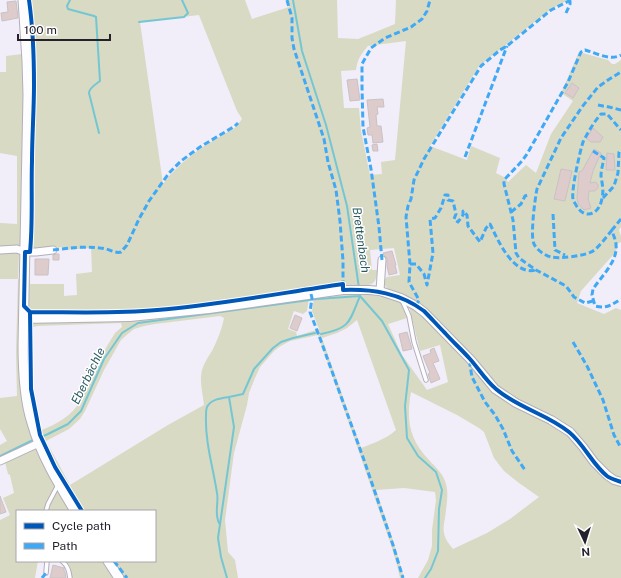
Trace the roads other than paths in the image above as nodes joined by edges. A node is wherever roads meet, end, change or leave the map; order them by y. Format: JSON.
{"nodes":[{"id":1,"x":23,"y":0,"type":"edge"},
{"id":2,"x":0,"y":250,"type":"edge"},
{"id":3,"x":53,"y":250,"type":"dead end"},
{"id":4,"x":25,"y":252,"type":"junction"},
{"id":5,"x":382,"y":260,"type":"dead end"},
{"id":6,"x":380,"y":291,"type":"junction"},
{"id":7,"x":402,"y":298,"type":"junction"},
{"id":8,"x":24,"y":319,"type":"junction"},
{"id":9,"x":426,"y":380,"type":"dead end"},
{"id":10,"x":37,"y":440,"type":"junction"},
{"id":11,"x":0,"y":461,"type":"edge"},
{"id":12,"x":621,"y":482,"type":"edge"},
{"id":13,"x":59,"y":484,"type":"junction"},
{"id":14,"x":46,"y":510,"type":"edge"},
{"id":15,"x":74,"y":510,"type":"edge"},
{"id":16,"x":47,"y":562,"type":"edge"},
{"id":17,"x":63,"y":562,"type":"edge"},
{"id":18,"x":109,"y":562,"type":"edge"},
{"id":19,"x":46,"y":573,"type":"dead end"},
{"id":20,"x":70,"y":578,"type":"edge"},
{"id":21,"x":119,"y":578,"type":"edge"}],
"edges":[{"from":1,"to":4,"type":"main road"},
{"from":2,"to":4,"type":"street"},
{"from":3,"to":4,"type":"street"},
{"from":4,"to":8,"type":"main road"},
{"from":5,"to":6,"type":"street"},
{"from":6,"to":7,"type":"street"},
{"from":6,"to":8,"type":"street"},
{"from":7,"to":9,"type":"lane"},
{"from":7,"to":12,"type":"street"},
{"from":8,"to":10,"type":"main road"},
{"from":10,"to":11,"type":"street"},
{"from":10,"to":13,"type":"main road"},
{"from":13,"to":14,"type":"lane"},
{"from":13,"to":15,"type":"main road"},
{"from":16,"to":19,"type":"lane"},
{"from":17,"to":20,"type":"lane"},
{"from":18,"to":21,"type":"main road"}]}
